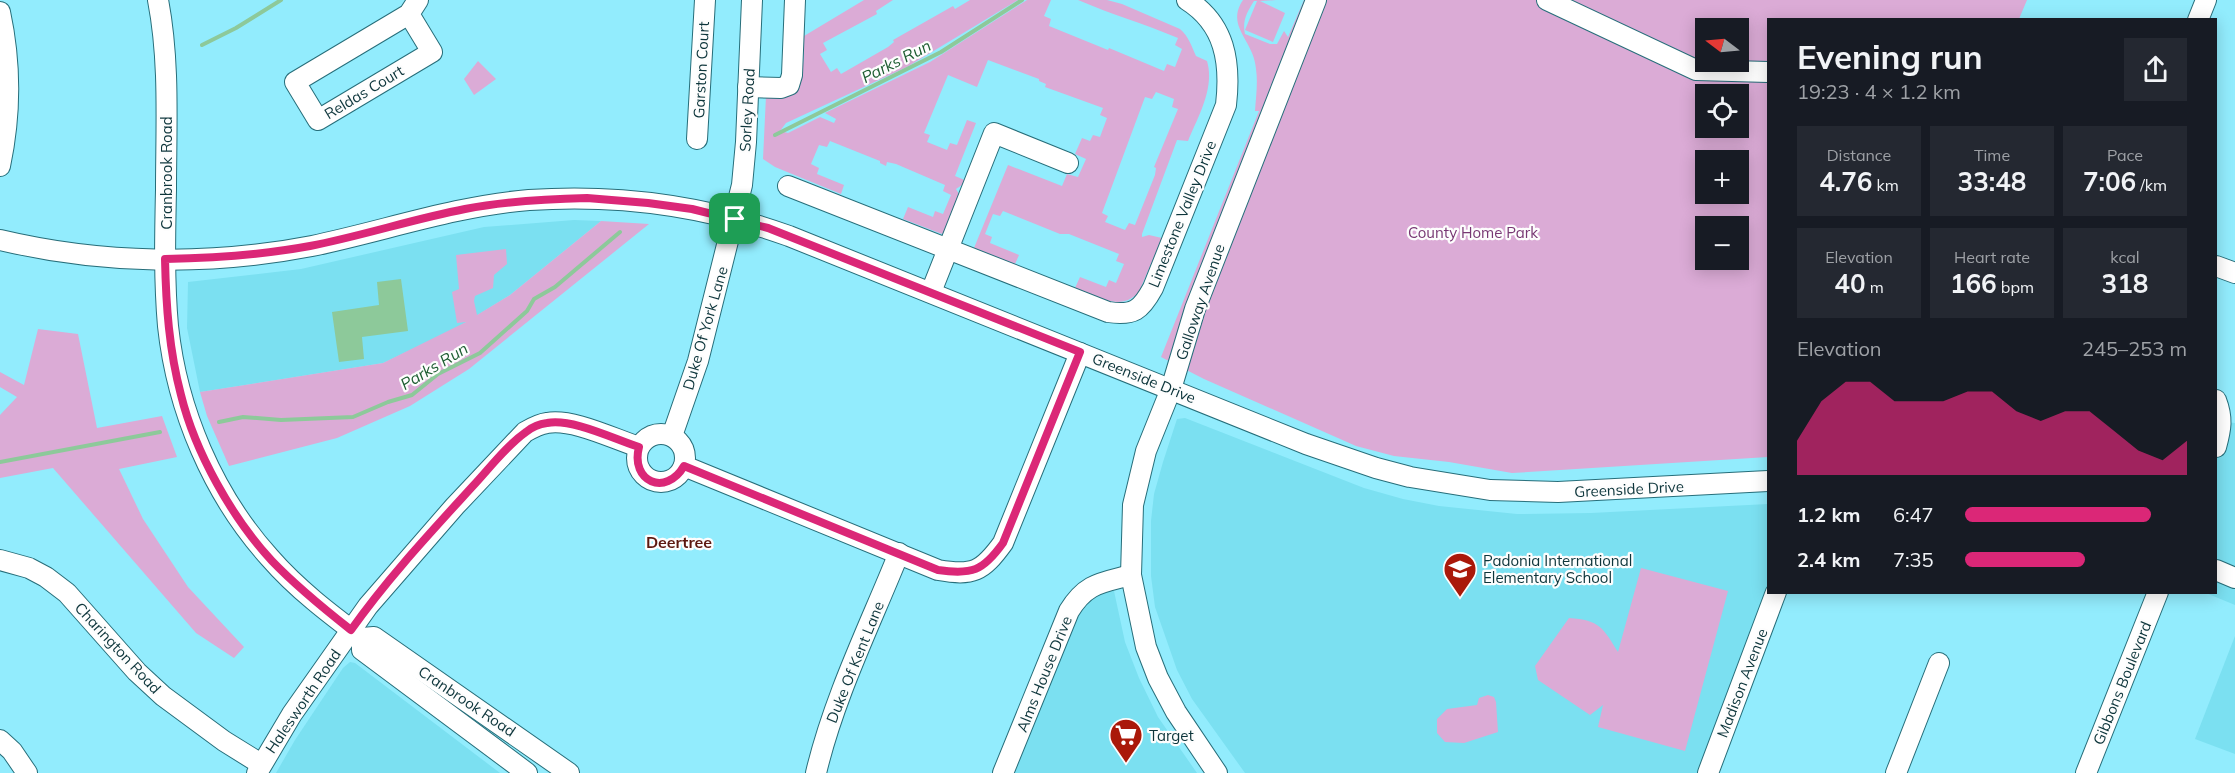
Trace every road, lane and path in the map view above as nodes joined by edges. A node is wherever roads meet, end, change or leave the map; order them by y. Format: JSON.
{"nodes":[{"id":1,"x":158,"y":0,"type":"edge"},
{"id":2,"x":705,"y":0,"type":"edge"},
{"id":3,"x":752,"y":0,"type":"edge"},
{"id":4,"x":795,"y":0,"type":"edge"},
{"id":5,"x":1187,"y":0,"type":"edge"},
{"id":6,"x":1316,"y":0,"type":"edge"},
{"id":7,"x":1547,"y":0,"type":"edge"},
{"id":8,"x":2206,"y":0,"type":"edge"},
{"id":9,"x":413,"y":7,"type":"edge"},
{"id":10,"x":0,"y":12,"type":"edge"},
{"id":11,"x":2199,"y":18,"type":"edge"},
{"id":12,"x":1767,"y":72,"type":"edge"},
{"id":13,"x":748,"y":87,"type":"junction"},
{"id":14,"x":697,"y":139,"type":"dead end"},
{"id":15,"x":1068,"y":163,"type":"dead end"},
{"id":16,"x":0,"y":165,"type":"edge"},
{"id":17,"x":788,"y":186,"type":"dead end"},
{"id":18,"x":735,"y":219,"type":"junction"},
{"id":19,"x":0,"y":240,"type":"edge"},
{"id":20,"x":948,"y":249,"type":"junction"},
{"id":21,"x":165,"y":259,"type":"junction"},
{"id":22,"x":2217,"y":266,"type":"edge"},
{"id":23,"x":2235,"y":273,"type":"edge"},
{"id":24,"x":931,"y":292,"type":"junction"},
{"id":25,"x":1080,"y":352,"type":"junction"},
{"id":26,"x":1171,"y":389,"type":"junction"},
{"id":27,"x":2217,"y":403,"type":"edge"},
{"id":28,"x":672,"y":436,"type":"junction"},
{"id":29,"x":2217,"y":443,"type":"edge"},
{"id":30,"x":639,"y":447,"type":"junction"},
{"id":31,"x":684,"y":466,"type":"junction"},
{"id":32,"x":1767,"y":481,"type":"edge"},
{"id":33,"x":899,"y":553,"type":"junction"},
{"id":34,"x":0,"y":560,"type":"edge"},
{"id":35,"x":2217,"y":570,"type":"edge"},
{"id":36,"x":1131,"y":575,"type":"junction"},
{"id":37,"x":2235,"y":578,"type":"edge"},
{"id":38,"x":1775,"y":594,"type":"edge"},
{"id":39,"x":2157,"y":594,"type":"edge"},
{"id":40,"x":357,"y":634,"type":"junction"},
{"id":41,"x":1939,"y":663,"type":"dead end"},
{"id":42,"x":0,"y":740,"type":"edge"},
{"id":43,"x":259,"y":768,"type":"edge"},
{"id":44,"x":27,"y":773,"type":"edge"},
{"id":45,"x":527,"y":773,"type":"edge"},
{"id":46,"x":569,"y":773,"type":"edge"},
{"id":47,"x":816,"y":773,"type":"edge"},
{"id":48,"x":1003,"y":773,"type":"edge"},
{"id":49,"x":1217,"y":773,"type":"edge"},
{"id":50,"x":1708,"y":773,"type":"edge"},
{"id":51,"x":1896,"y":773,"type":"edge"},
{"id":52,"x":2086,"y":773,"type":"edge"}],
"edges":[{"from":1,"to":21,"type":"street","name":"Cranbrook Road"},
{"from":2,"to":14,"type":"street","name":"Garston Court"},
{"from":3,"to":13,"type":"street","name":"Sorley Road"},
{"from":4,"to":13,"type":"street"},
{"from":5,"to":20,"type":"street","name":"Limestone Valley Drive"},
{"from":6,"to":26,"type":"street","name":"Galloway Avenue"},
{"from":7,"to":12,"type":"street"},
{"from":8,"to":11,"type":"street"},
{"from":9,"to":9,"type":"street","name":"Reldas Court"},
{"from":10,"to":16,"type":"street"},
{"from":13,"to":18,"type":"street","name":"Sorley Road"},
{"from":15,"to":20,"type":"street"},
{"from":17,"to":20,"type":"street","name":"Limestone Valley Drive"},
{"from":18,"to":21,"type":"street","name":"Greenside Drive"},
{"from":18,"to":24,"type":"street","name":"Greenside Drive"},
{"from":18,"to":28,"type":"street","name":"Duke Of York Lane"},
{"from":19,"to":21,"type":"street","name":"Greenside Drive"},
{"from":20,"to":24,"type":"street"},
{"from":21,"to":40,"type":"street","name":"Cranbrook Road"},
{"from":22,"to":23,"type":"street"},
{"from":24,"to":25,"type":"street","name":"Greenside Drive"},
{"from":25,"to":26,"type":"street","name":"Greenside Drive"},
{"from":25,"to":33,"type":"street"},
{"from":26,"to":32,"type":"street","name":"Greenside Drive"},
{"from":26,"to":36,"type":"street","name":"Galloway Avenue"},
{"from":27,"to":29,"type":"street"},
{"from":28,"to":30,"type":"street"},
{"from":28,"to":31,"type":"street"},
{"from":30,"to":31,"type":"street"},
{"from":30,"to":40,"type":"street","name":"Halesworth Road"},
{"from":31,"to":33,"type":"street"},
{"from":33,"to":47,"type":"street","name":"Duke Of Kent Lane"},
{"from":34,"to":43,"type":"street","name":"Charington Road"},
{"from":35,"to":37,"type":"street"},
{"from":36,"to":48,"type":"street","name":"Alms House Drive"},
{"from":36,"to":49,"type":"street","name":"Galloway Avenue"},
{"from":38,"to":50,"type":"street","name":"Madison Avenue"},
{"from":39,"to":52,"type":"street","name":"Gibbons Boulevard"},
{"from":40,"to":43,"type":"street","name":"Halesworth Road"},
{"from":40,"to":45,"type":"street","name":"Cranbrook Road"},
{"from":40,"to":46,"type":"street","name":"Cranbrook Road"},
{"from":41,"to":51,"type":"street"},
{"from":42,"to":44,"type":"street"}]}
